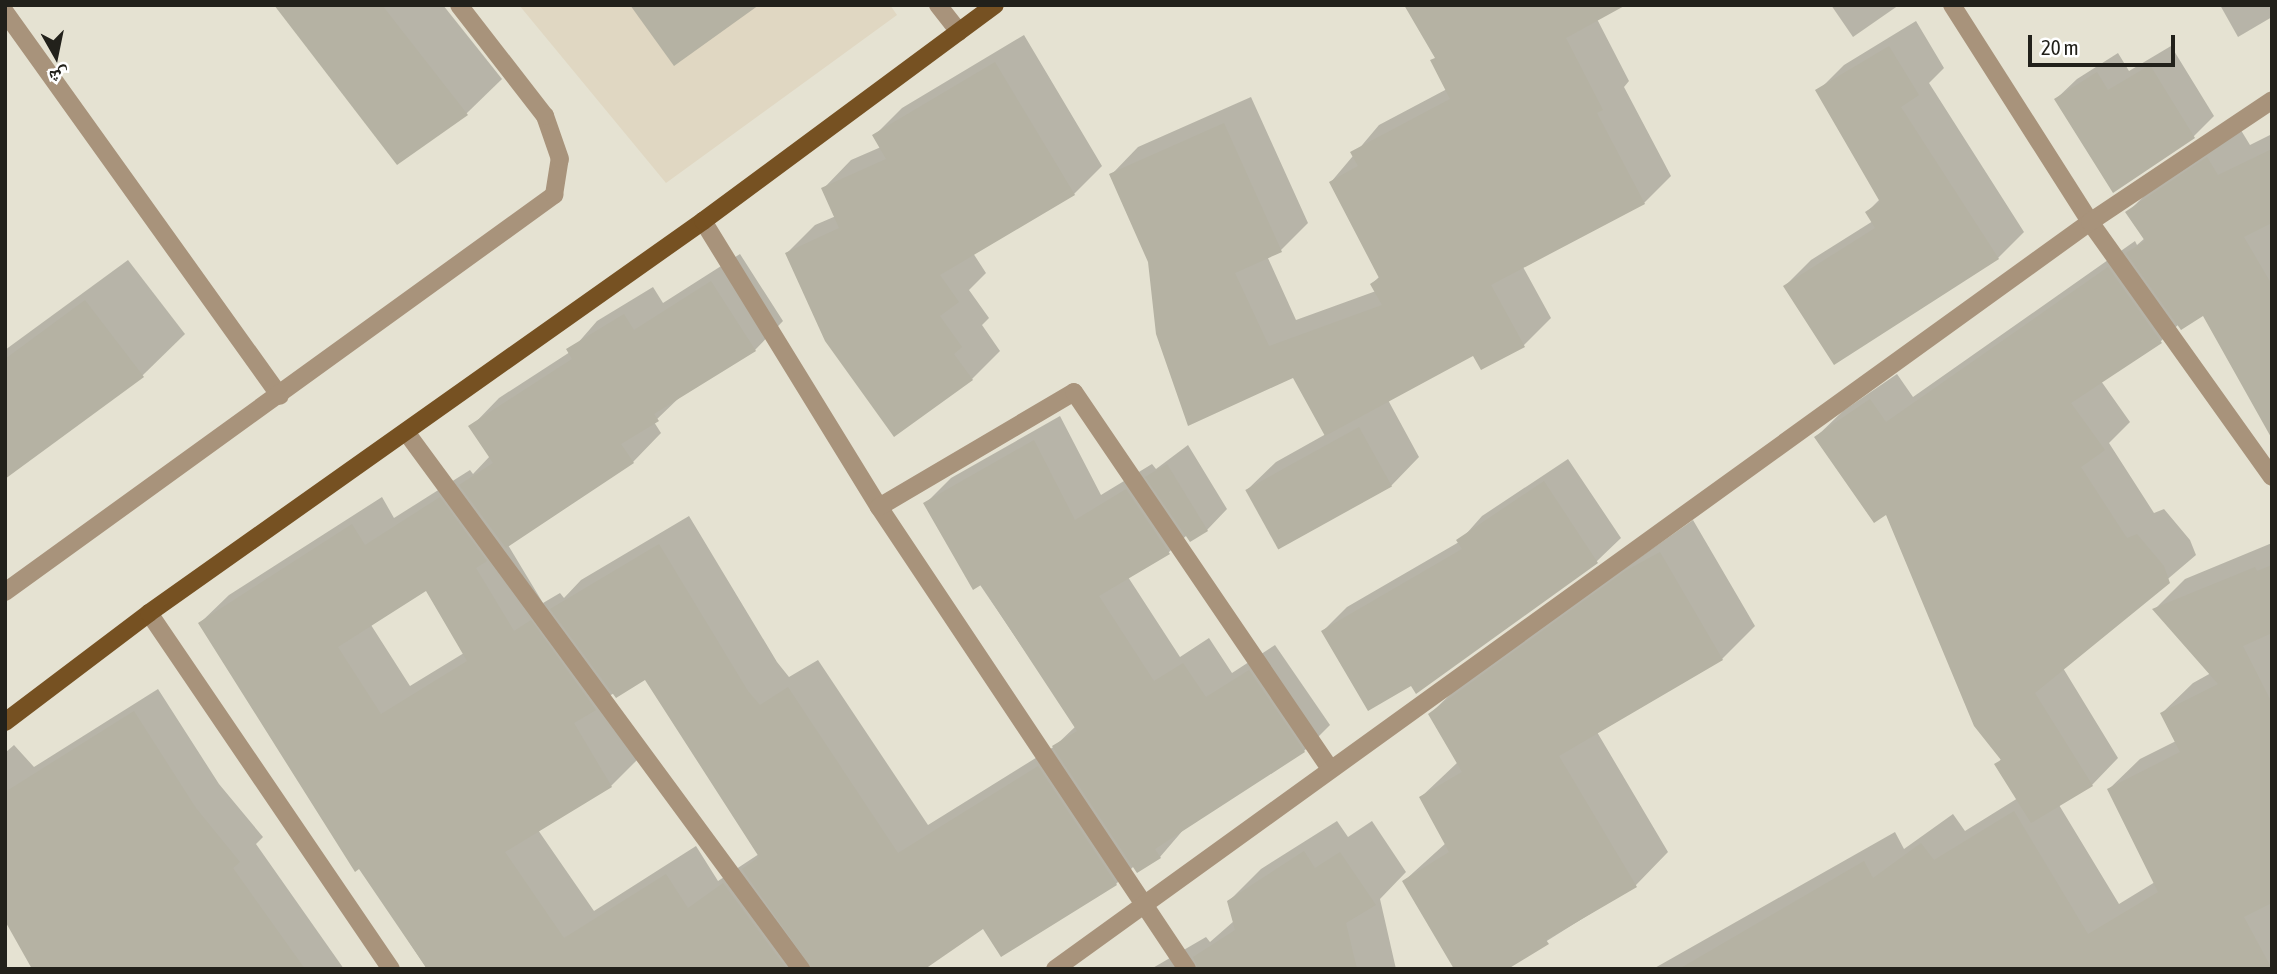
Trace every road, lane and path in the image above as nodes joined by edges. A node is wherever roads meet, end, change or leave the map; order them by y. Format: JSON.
{"nodes":[{"id":1,"x":459,"y":5,"type":"edge"},
{"id":2,"x":938,"y":5,"type":"edge"},
{"id":3,"x":995,"y":5,"type":"edge"},
{"id":4,"x":1952,"y":5,"type":"edge"},
{"id":5,"x":5,"y":12,"type":"edge"},
{"id":6,"x":959,"y":32,"type":"junction"},
{"id":7,"x":2272,"y":100,"type":"edge"},
{"id":8,"x":703,"y":221,"type":"junction"},
{"id":9,"x":2090,"y":222,"type":"junction"},
{"id":10,"x":280,"y":396,"type":"junction"},
{"id":11,"x":406,"y":432,"type":"junction"},
{"id":12,"x":2272,"y":477,"type":"edge"},
{"id":13,"x":879,"y":507,"type":"junction"},
{"id":14,"x":5,"y":592,"type":"edge"},
{"id":15,"x":149,"y":613,"type":"junction"},
{"id":16,"x":5,"y":722,"type":"edge"},
{"id":17,"x":1330,"y":769,"type":"junction"},
{"id":18,"x":1146,"y":902,"type":"junction"},
{"id":19,"x":391,"y":969,"type":"edge"},
{"id":20,"x":801,"y":969,"type":"edge"},
{"id":21,"x":1055,"y":969,"type":"edge"},
{"id":22,"x":1187,"y":969,"type":"edge"}],
"edges":[{"from":1,"to":10,"type":"street"},
{"from":2,"to":6,"type":"street"},
{"from":3,"to":6,"type":"main road"},
{"from":4,"to":9,"type":"street"},
{"from":5,"to":10,"type":"street"},
{"from":6,"to":8,"type":"main road"},
{"from":7,"to":9,"type":"street"},
{"from":8,"to":11,"type":"main road"},
{"from":8,"to":13,"type":"street"},
{"from":9,"to":12,"type":"street"},
{"from":9,"to":17,"type":"street"},
{"from":10,"to":14,"type":"street"},
{"from":11,"to":15,"type":"main road"},
{"from":11,"to":20,"type":"street"},
{"from":13,"to":17,"type":"street"},
{"from":13,"to":18,"type":"street"},
{"from":15,"to":16,"type":"main road"},
{"from":15,"to":19,"type":"street"},
{"from":17,"to":18,"type":"street"},
{"from":18,"to":21,"type":"street"},
{"from":18,"to":22,"type":"street"}]}
